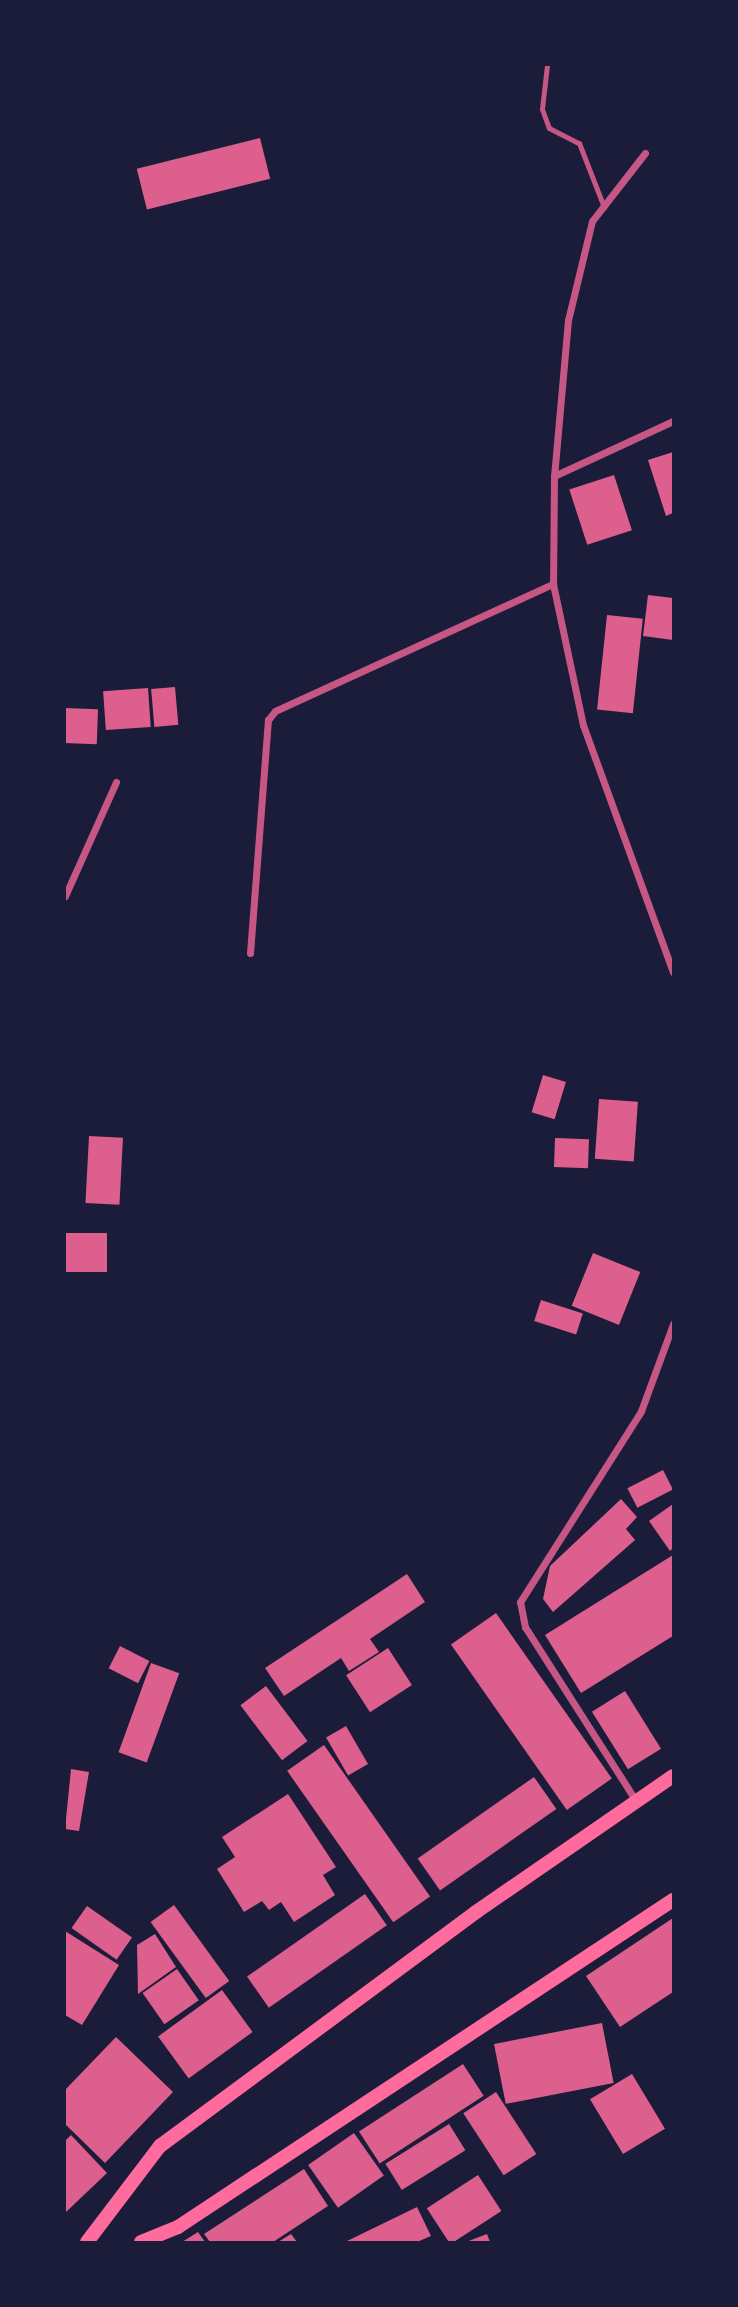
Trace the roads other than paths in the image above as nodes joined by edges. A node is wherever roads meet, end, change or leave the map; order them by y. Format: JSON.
{"nodes":[{"id":1,"x":547,"y":65,"type":"edge"},
{"id":2,"x":645,"y":153,"type":"dead end"},
{"id":3,"x":604,"y":207,"type":"junction"},
{"id":4,"x":673,"y":422,"type":"edge"},
{"id":5,"x":554,"y":476,"type":"junction"},
{"id":6,"x":553,"y":584,"type":"junction"},
{"id":7,"x":116,"y":782,"type":"dead end"},
{"id":8,"x":65,"y":896,"type":"edge"},
{"id":9,"x":250,"y":953,"type":"dead end"},
{"id":10,"x":672,"y":963,"type":"edge"},
{"id":11,"x":673,"y":972,"type":"edge"},
{"id":12,"x":673,"y":1324,"type":"edge"},
{"id":13,"x":673,"y":1776,"type":"edge"},
{"id":14,"x":636,"y":1802,"type":"junction"},
{"id":15,"x":673,"y":1900,"type":"edge"},
{"id":16,"x":87,"y":2242,"type":"edge"},
{"id":17,"x":141,"y":2242,"type":"edge"}],
"edges":[{"from":1,"to":3,"type":"lane"},
{"from":2,"to":3,"type":"street"},
{"from":3,"to":5,"type":"street"},
{"from":4,"to":5,"type":"street"},
{"from":5,"to":6,"type":"street"},
{"from":6,"to":9,"type":"street"},
{"from":6,"to":10,"type":"street"},
{"from":7,"to":8,"type":"street"},
{"from":10,"to":11,"type":"street"},
{"from":12,"to":14,"type":"street"},
{"from":13,"to":14,"type":"main road"},
{"from":14,"to":16,"type":"main road"},
{"from":15,"to":17,"type":"main road"}]}
